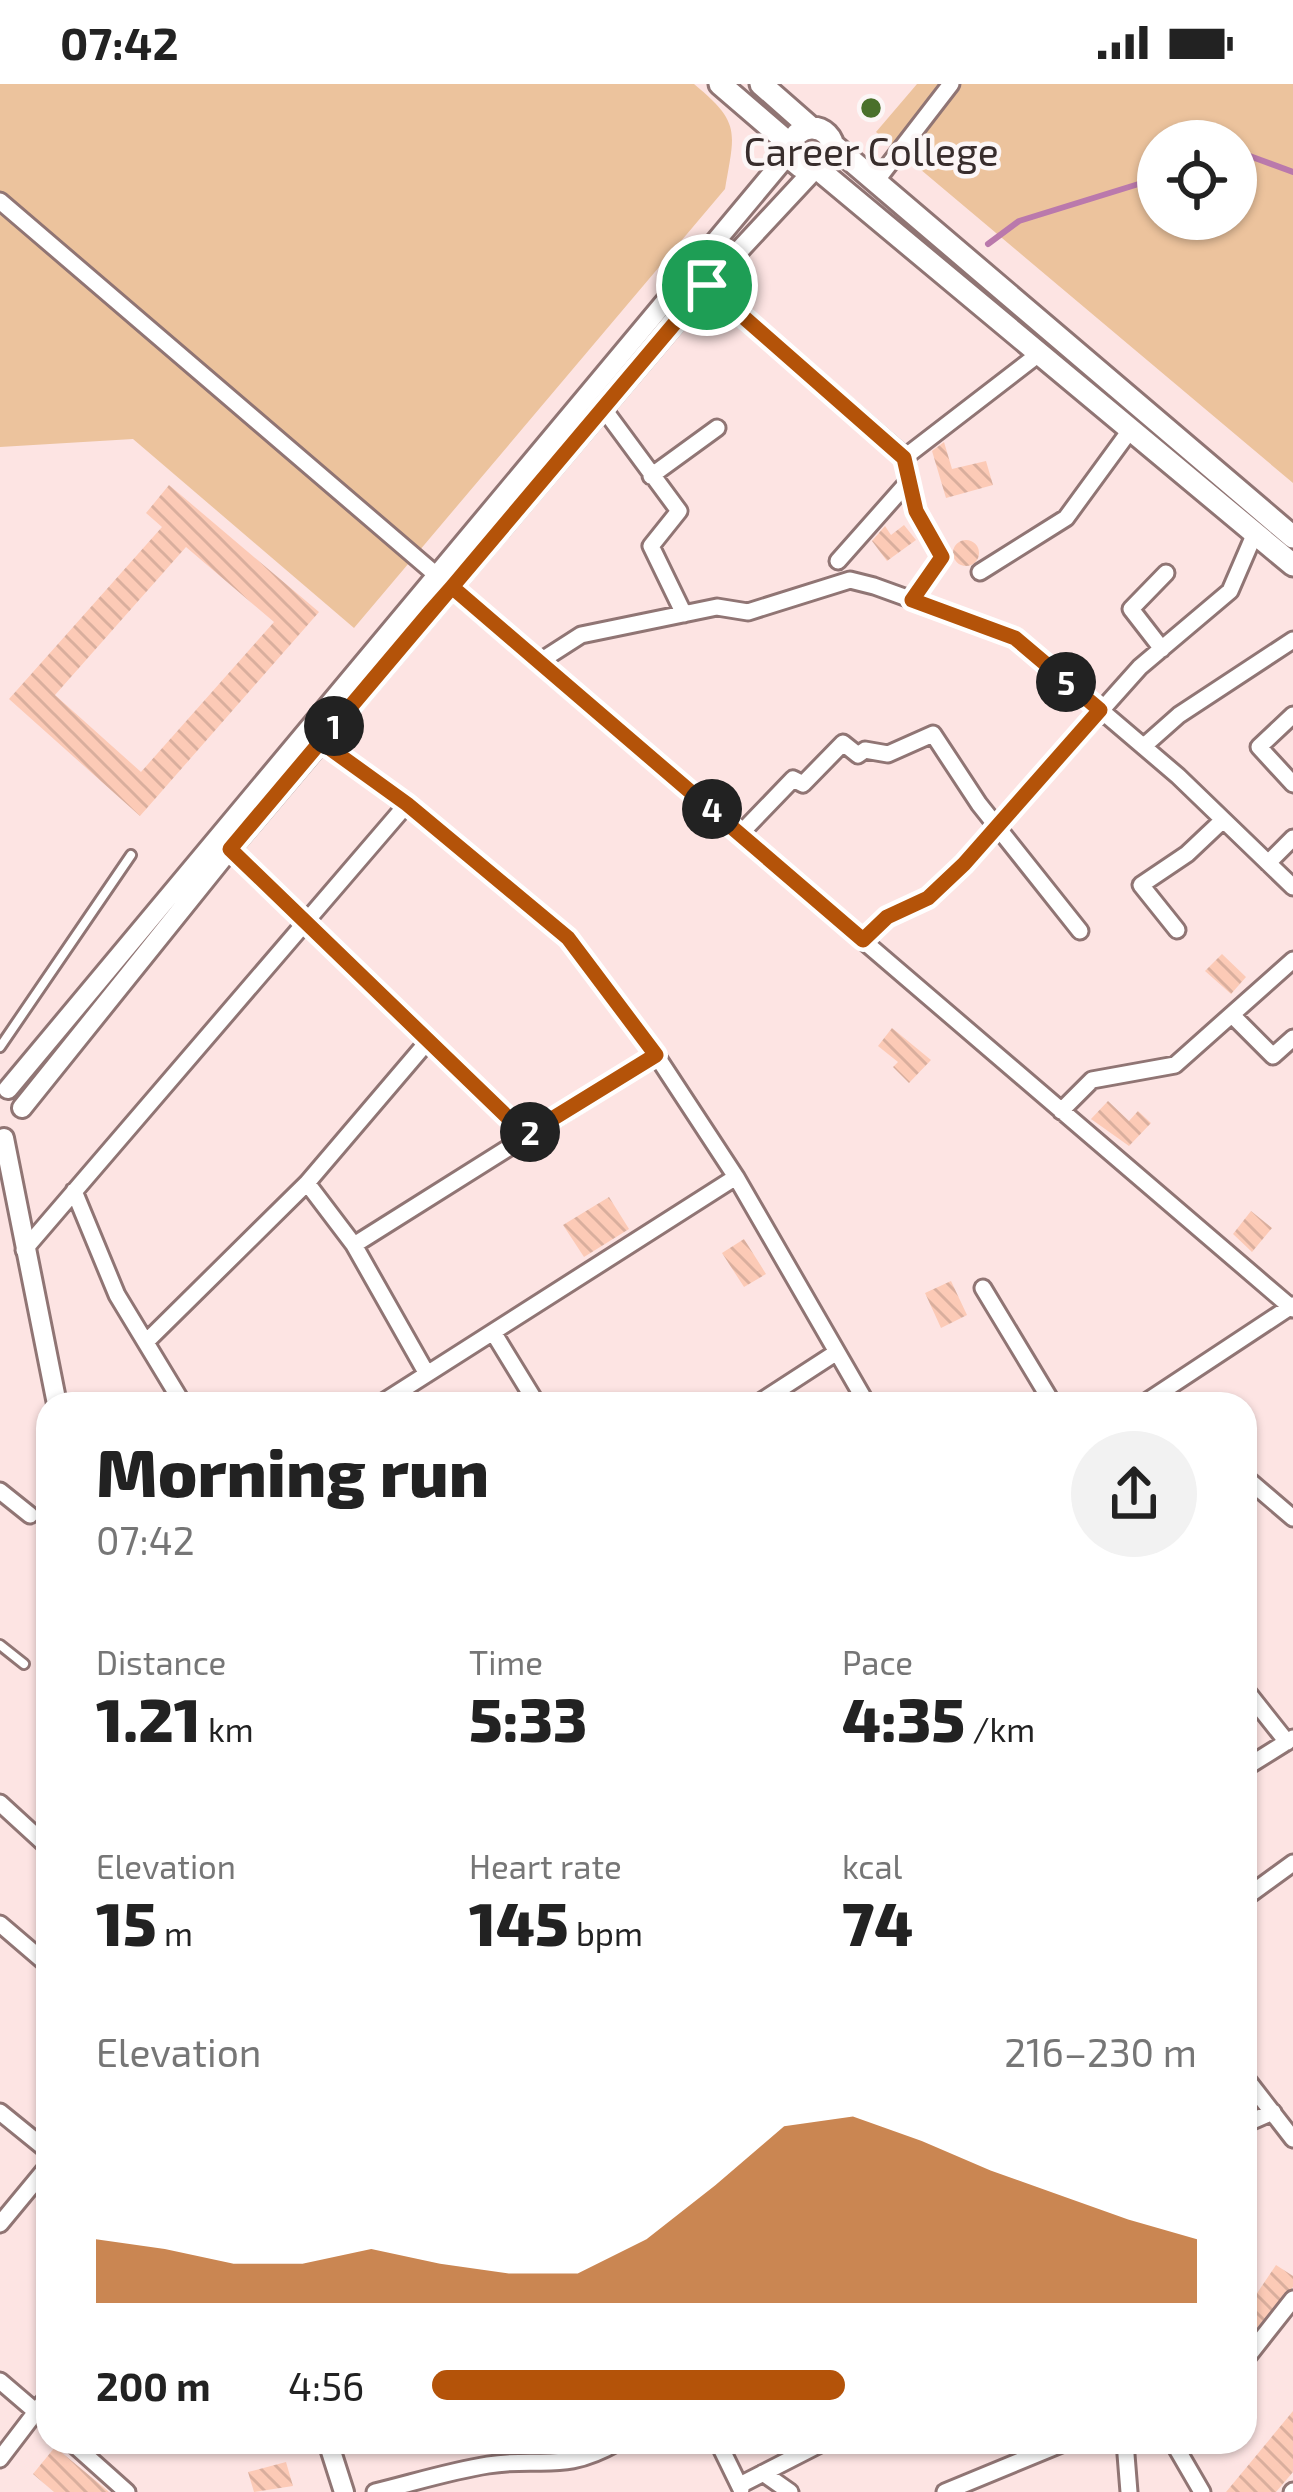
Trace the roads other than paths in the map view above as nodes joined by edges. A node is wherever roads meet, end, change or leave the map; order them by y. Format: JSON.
{"nodes":[{"id":1,"x":720,"y":84,"type":"edge"},
{"id":2,"x":761,"y":84,"type":"edge"},
{"id":3,"x":951,"y":84,"type":"edge"},
{"id":4,"x":811,"y":128,"type":"junction"},
{"id":5,"x":833,"y":145,"type":"junction"},
{"id":6,"x":792,"y":149,"type":"junction"},
{"id":7,"x":816,"y":170,"type":"junction"},
{"id":8,"x":877,"y":180,"type":"junction"},
{"id":9,"x":0,"y":200,"type":"edge"},
{"id":10,"x":707,"y":285,"type":"junction"},
{"id":11,"x":1040,"y":353,"type":"junction"},
{"id":12,"x":603,"y":408,"type":"junction"},
{"id":13,"x":717,"y":428,"type":"dead end"},
{"id":14,"x":1131,"y":429,"type":"junction"},
{"id":15,"x":904,"y":458,"type":"junction"},
{"id":16,"x":651,"y":476,"type":"junction"},
{"id":17,"x":908,"y":482,"type":"junction"},
{"id":18,"x":1256,"y":533,"type":"junction"},
{"id":19,"x":1293,"y":537,"type":"edge"},
{"id":20,"x":838,"y":561,"type":"dead end"},
{"id":21,"x":1293,"y":565,"type":"edge"},
{"id":22,"x":980,"y":572,"type":"dead end"},
{"id":23,"x":434,"y":573,"type":"junction"},
{"id":24,"x":1166,"y":573,"type":"dead end"},
{"id":25,"x":452,"y":587,"type":"junction"},
{"id":26,"x":912,"y":600,"type":"junction"},
{"id":27,"x":684,"y":614,"type":"junction"},
{"id":28,"x":1293,"y":640,"type":"edge"},
{"id":29,"x":1162,"y":649,"type":"junction"},
{"id":30,"x":539,"y":662,"type":"junction"},
{"id":31,"x":1100,"y":710,"type":"junction"},
{"id":32,"x":1293,"y":715,"type":"edge"},
{"id":33,"x":321,"y":742,"type":"junction"},
{"id":34,"x":1144,"y":746,"type":"junction"},
{"id":35,"x":1293,"y":784,"type":"edge"},
{"id":36,"x":407,"y":804,"type":"junction"},
{"id":37,"x":1223,"y":820,"type":"junction"},
{"id":38,"x":1000,"y":826,"type":"junction"},
{"id":39,"x":741,"y":833,"type":"junction"},
{"id":40,"x":1293,"y":838,"type":"edge"},
{"id":41,"x":230,"y":849,"type":"junction"},
{"id":42,"x":131,"y":855,"type":"dead end"},
{"id":43,"x":1268,"y":863,"type":"junction"},
{"id":44,"x":1293,"y":887,"type":"edge"},
{"id":45,"x":303,"y":920,"type":"junction"},
{"id":46,"x":1177,"y":930,"type":"dead end"},
{"id":47,"x":1080,"y":931,"type":"dead end"},
{"id":48,"x":863,"y":940,"type":"junction"},
{"id":49,"x":1293,"y":960,"type":"edge"},
{"id":50,"x":1233,"y":1016,"type":"junction"},
{"id":51,"x":1293,"y":1038,"type":"edge"},
{"id":52,"x":428,"y":1041,"type":"junction"},
{"id":53,"x":0,"y":1047,"type":"edge"},
{"id":54,"x":656,"y":1055,"type":"junction"},
{"id":55,"x":4,"y":1088,"type":"edge"},
{"id":56,"x":22,"y":1108,"type":"junction"},
{"id":57,"x":1061,"y":1111,"type":"junction"},
{"id":58,"x":526,"y":1135,"type":"junction"},
{"id":59,"x":2,"y":1138,"type":"edge"},
{"id":60,"x":736,"y":1177,"type":"junction"},
{"id":61,"x":307,"y":1183,"type":"junction"},
{"id":62,"x":74,"y":1191,"type":"junction"},
{"id":63,"x":355,"y":1245,"type":"junction"},
{"id":64,"x":24,"y":1250,"type":"junction"},
{"id":65,"x":983,"y":1288,"type":"dead end"},
{"id":66,"x":1292,"y":1307,"type":"edge"},
{"id":67,"x":493,"y":1333,"type":"junction"},
{"id":68,"x":146,"y":1342,"type":"junction"},
{"id":69,"x":837,"y":1352,"type":"junction"},
{"id":70,"x":427,"y":1374,"type":"junction"},
{"id":71,"x":54,"y":1392,"type":"edge"},
{"id":72,"x":176,"y":1392,"type":"edge"},
{"id":73,"x":399,"y":1392,"type":"edge"},
{"id":74,"x":530,"y":1392,"type":"edge"},
{"id":75,"x":775,"y":1392,"type":"edge"},
{"id":76,"x":860,"y":1392,"type":"edge"},
{"id":77,"x":1046,"y":1392,"type":"edge"},
{"id":78,"x":1167,"y":1392,"type":"edge"},
{"id":79,"x":1257,"y":1487,"type":"edge"},
{"id":80,"x":0,"y":1491,"type":"edge"},
{"id":81,"x":30,"y":1515,"type":"dead end"},
{"id":82,"x":1293,"y":1518,"type":"edge"},
{"id":83,"x":0,"y":1645,"type":"edge"},
{"id":84,"x":24,"y":1664,"type":"dead end"},
{"id":85,"x":1257,"y":1703,"type":"edge"},
{"id":86,"x":1290,"y":1740,"type":"edge"},
{"id":87,"x":1257,"y":1761,"type":"edge"},
{"id":88,"x":0,"y":1803,"type":"edge"},
{"id":89,"x":36,"y":1830,"type":"edge"},
{"id":90,"x":1293,"y":1863,"type":"edge"},
{"id":91,"x":1257,"y":1889,"type":"edge"},
{"id":92,"x":0,"y":1924,"type":"edge"},
{"id":93,"x":36,"y":1956,"type":"edge"},
{"id":94,"x":1257,"y":2092,"type":"edge"},
{"id":95,"x":0,"y":2112,"type":"edge"},
{"id":96,"x":1273,"y":2112,"type":"junction"},
{"id":97,"x":1257,"y":2119,"type":"edge"},
{"id":98,"x":1292,"y":2138,"type":"edge"},
{"id":99,"x":36,"y":2141,"type":"edge"},
{"id":100,"x":36,"y":2180,"type":"edge"},
{"id":101,"x":0,"y":2224,"type":"edge"},
{"id":102,"x":1293,"y":2299,"type":"edge"},
{"id":103,"x":1257,"y":2345,"type":"edge"},
{"id":104,"x":0,"y":2380,"type":"edge"},
{"id":105,"x":36,"y":2411,"type":"edge"},
{"id":106,"x":36,"y":2422,"type":"edge"},
{"id":107,"x":84,"y":2454,"type":"edge"},
{"id":108,"x":332,"y":2454,"type":"edge"},
{"id":109,"x":598,"y":2454,"type":"edge"},
{"id":110,"x":724,"y":2454,"type":"edge"},
{"id":111,"x":800,"y":2454,"type":"edge"},
{"id":112,"x":1037,"y":2454,"type":"edge"},
{"id":113,"x":1126,"y":2454,"type":"edge"},
{"id":114,"x":1180,"y":2454,"type":"edge"},
{"id":115,"x":0,"y":2458,"type":"edge"},
{"id":116,"x":763,"y":2473,"type":"junction"},
{"id":117,"x":741,"y":2488,"type":"edge"},
{"id":118,"x":127,"y":2492,"type":"edge"},
{"id":119,"x":344,"y":2492,"type":"edge"},
{"id":120,"x":375,"y":2492,"type":"edge"},
{"id":121,"x":790,"y":2492,"type":"edge"},
{"id":122,"x":945,"y":2492,"type":"edge"},
{"id":123,"x":1129,"y":2492,"type":"edge"},
{"id":124,"x":1202,"y":2492,"type":"edge"}],
"edges":[{"from":1,"to":6,"type":"main road"},
{"from":2,"to":4,"type":"main road"},
{"from":3,"to":8,"type":"street"},
{"from":4,"to":5,"type":"main road"},
{"from":4,"to":6,"type":"main road"},
{"from":5,"to":7,"type":"main road"},
{"from":5,"to":8,"type":"main road"},
{"from":6,"to":7,"type":"main road"},
{"from":6,"to":23,"type":"street"},
{"from":7,"to":10,"type":"street"},
{"from":7,"to":11,"type":"main road"},
{"from":8,"to":19,"type":"main road"},
{"from":9,"to":23,"type":"street"},
{"from":10,"to":12,"type":"street"},
{"from":10,"to":15,"type":"street"},
{"from":11,"to":14,"type":"main road"},
{"from":11,"to":15,"type":"street"},
{"from":12,"to":16,"type":"street"},
{"from":12,"to":25,"type":"street"},
{"from":13,"to":16,"type":"street"},
{"from":14,"to":18,"type":"main road"},
{"from":14,"to":22,"type":"street"},
{"from":15,"to":17,"type":"street"},
{"from":16,"to":27,"type":"street"},
{"from":17,"to":20,"type":"street"},
{"from":17,"to":26,"type":"street"},
{"from":18,"to":21,"type":"main road"},
{"from":18,"to":29,"type":"street"},
{"from":23,"to":25,"type":"street"},
{"from":23,"to":55,"type":"street"},
{"from":24,"to":29,"type":"street"},
{"from":25,"to":30,"type":"street"},
{"from":25,"to":33,"type":"street"},
{"from":26,"to":27,"type":"street"},
{"from":26,"to":31,"type":"street"},
{"from":27,"to":30,"type":"street"},
{"from":28,"to":34,"type":"street"},
{"from":29,"to":31,"type":"street"},
{"from":30,"to":39,"type":"street"},
{"from":31,"to":34,"type":"street"},
{"from":31,"to":38,"type":"street"},
{"from":32,"to":35,"type":"street"},
{"from":33,"to":36,"type":"street"},
{"from":33,"to":41,"type":"street"},
{"from":34,"to":37,"type":"street"},
{"from":36,"to":45,"type":"street"},
{"from":36,"to":54,"type":"street"},
{"from":37,"to":43,"type":"street"},
{"from":37,"to":46,"type":"street"},
{"from":38,"to":39,"type":"street"},
{"from":38,"to":47,"type":"street"},
{"from":38,"to":48,"type":"street"},
{"from":39,"to":48,"type":"street"},
{"from":40,"to":43,"type":"street"},
{"from":41,"to":45,"type":"street"},
{"from":41,"to":56,"type":"street"},
{"from":42,"to":53,"type":"lane"},
{"from":43,"to":44,"type":"street"},
{"from":45,"to":52,"type":"street"},
{"from":45,"to":62,"type":"street"},
{"from":48,"to":57,"type":"street"},
{"from":49,"to":50,"type":"street"},
{"from":50,"to":51,"type":"street"},
{"from":50,"to":57,"type":"street"},
{"from":52,"to":58,"type":"street"},
{"from":52,"to":61,"type":"street"},
{"from":54,"to":58,"type":"street"},
{"from":54,"to":60,"type":"street"},
{"from":55,"to":56,"type":"street"},
{"from":56,"to":59,"type":"street"},
{"from":57,"to":66,"type":"street"},
{"from":58,"to":63,"type":"street"},
{"from":59,"to":64,"type":"street"},
{"from":60,"to":67,"type":"street"},
{"from":60,"to":69,"type":"street"},
{"from":61,"to":63,"type":"street"},
{"from":61,"to":68,"type":"street"},
{"from":62,"to":64,"type":"street"},
{"from":62,"to":68,"type":"street"},
{"from":63,"to":70,"type":"street"},
{"from":64,"to":71,"type":"street"},
{"from":65,"to":77,"type":"street"},
{"from":66,"to":78,"type":"street"},
{"from":67,"to":70,"type":"street"},
{"from":67,"to":74,"type":"street"},
{"from":68,"to":72,"type":"street"},
{"from":69,"to":75,"type":"street"},
{"from":69,"to":76,"type":"street"},
{"from":70,"to":73,"type":"street"},
{"from":79,"to":82,"type":"street"},
{"from":80,"to":81,"type":"street"},
{"from":83,"to":84,"type":"lane"},
{"from":85,"to":86,"type":"street"},
{"from":86,"to":87,"type":"street"},
{"from":88,"to":89,"type":"street"},
{"from":90,"to":91,"type":"street"},
{"from":92,"to":93,"type":"street"},
{"from":94,"to":96,"type":"street"},
{"from":95,"to":99,"type":"street"},
{"from":96,"to":97,"type":"street"},
{"from":96,"to":98,"type":"street"},
{"from":100,"to":101,"type":"street"},
{"from":102,"to":103,"type":"street"},
{"from":104,"to":105,"type":"street"},
{"from":106,"to":115,"type":"street"},
{"from":107,"to":118,"type":"street"},
{"from":108,"to":119,"type":"street"},
{"from":109,"to":120,"type":"street"},
{"from":110,"to":117,"type":"street"},
{"from":111,"to":116,"type":"street"},
{"from":112,"to":122,"type":"street"},
{"from":113,"to":123,"type":"street"},
{"from":114,"to":124,"type":"street"},
{"from":116,"to":117,"type":"street"},
{"from":116,"to":121,"type":"street"}]}
